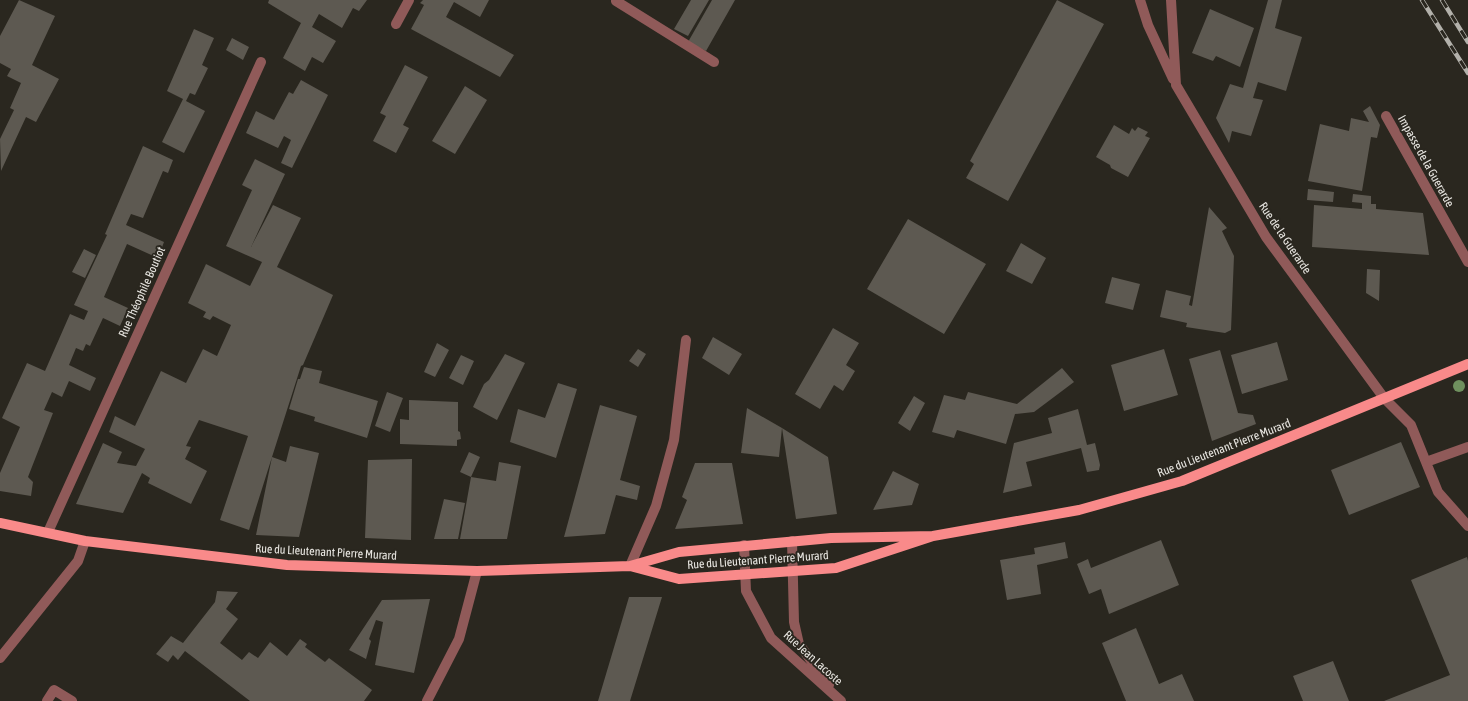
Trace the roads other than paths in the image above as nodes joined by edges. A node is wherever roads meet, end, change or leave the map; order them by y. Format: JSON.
{"nodes":[{"id":1,"x":409,"y":0,"type":"edge"},
{"id":2,"x":615,"y":0,"type":"edge"},
{"id":3,"x":1140,"y":0,"type":"edge"},
{"id":4,"x":1171,"y":0,"type":"edge"},
{"id":5,"x":396,"y":24,"type":"dead end"},
{"id":6,"x":261,"y":62,"type":"dead end"},
{"id":7,"x":714,"y":62,"type":"dead end"},
{"id":8,"x":1176,"y":85,"type":"junction"},
{"id":9,"x":1386,"y":116,"type":"dead end"},
{"id":10,"x":1468,"y":262,"type":"edge"},
{"id":11,"x":686,"y":340,"type":"dead end"},
{"id":12,"x":1468,"y":364,"type":"edge"},
{"id":13,"x":1384,"y":398,"type":"junction"},
{"id":14,"x":1468,"y":447,"type":"edge"},
{"id":15,"x":1426,"y":462,"type":"junction"},
{"id":16,"x":0,"y":523,"type":"edge"},
{"id":17,"x":1468,"y":526,"type":"edge"},
{"id":18,"x":48,"y":532,"type":"junction"},
{"id":19,"x":933,"y":536,"type":"junction"},
{"id":20,"x":85,"y":541,"type":"junction"},
{"id":21,"x":792,"y":542,"type":"junction"},
{"id":22,"x":744,"y":546,"type":"junction"},
{"id":23,"x":630,"y":566,"type":"junction"},
{"id":24,"x":477,"y":571,"type":"junction"},
{"id":25,"x":793,"y":571,"type":"junction"},
{"id":26,"x":744,"y":574,"type":"junction"},
{"id":27,"x":0,"y":658,"type":"edge"},
{"id":28,"x":840,"y":700,"type":"edge"},
{"id":29,"x":47,"y":701,"type":"edge"},
{"id":30,"x":72,"y":701,"type":"edge"},
{"id":31,"x":427,"y":701,"type":"edge"}],
"edges":[{"from":1,"to":5,"type":"street"},
{"from":2,"to":7,"type":"street"},
{"from":3,"to":8,"type":"street","name":"Rue de la Guerarde"},
{"from":4,"to":8,"type":"street","name":"Rue de la Guerarde"},
{"from":6,"to":18,"type":"street","name":"Rue Théophile Boutiot"},
{"from":8,"to":13,"type":"street","name":"Rue de la Guerarde"},
{"from":9,"to":10,"type":"street","name":"Impasse de la Guerarde"},
{"from":11,"to":23,"type":"street"},
{"from":12,"to":13,"type":"main road","name":"Rue du Lieutenant Pierre Murard"},
{"from":13,"to":15,"type":"street","name":"Rue de la Guerarde"},
{"from":13,"to":19,"type":"main road","name":"Rue du Lieutenant Pierre Murard"},
{"from":14,"to":15,"type":"street"},
{"from":15,"to":17,"type":"street","name":"Rue de la Guerarde"},
{"from":16,"to":18,"type":"main road","name":"Rue du Lieutenant Pierre Murard"},
{"from":18,"to":20,"type":"main road","name":"Rue du Lieutenant Pierre Murard"},
{"from":19,"to":21,"type":"main road","name":"Rue du Lieutenant Pierre Murard"},
{"from":19,"to":25,"type":"main road","name":"Rue du Lieutenant Pierre Murard"},
{"from":20,"to":24,"type":"main road","name":"Rue du Lieutenant Pierre Murard"},
{"from":20,"to":27,"type":"street"},
{"from":21,"to":22,"type":"main road","name":"Rue du Lieutenant Pierre Murard"},
{"from":21,"to":25,"type":"street","name":"Rue Jean Lacoste"},
{"from":22,"to":23,"type":"main road","name":"Rue du Lieutenant Pierre Murard"},
{"from":22,"to":26,"type":"street","name":"Rue Jean Lacoste"},
{"from":23,"to":24,"type":"main road","name":"Rue du Lieutenant Pierre Murard"},
{"from":23,"to":26,"type":"main road","name":"Rue du Lieutenant Pierre Murard"},
{"from":24,"to":31,"type":"street"},
{"from":25,"to":26,"type":"main road","name":"Rue du Lieutenant Pierre Murard"},
{"from":25,"to":28,"type":"street","name":"Rue Jean Lacoste"},
{"from":26,"to":28,"type":"street","name":"Rue Jean Lacoste"},
{"from":29,"to":30,"type":"street"}]}
